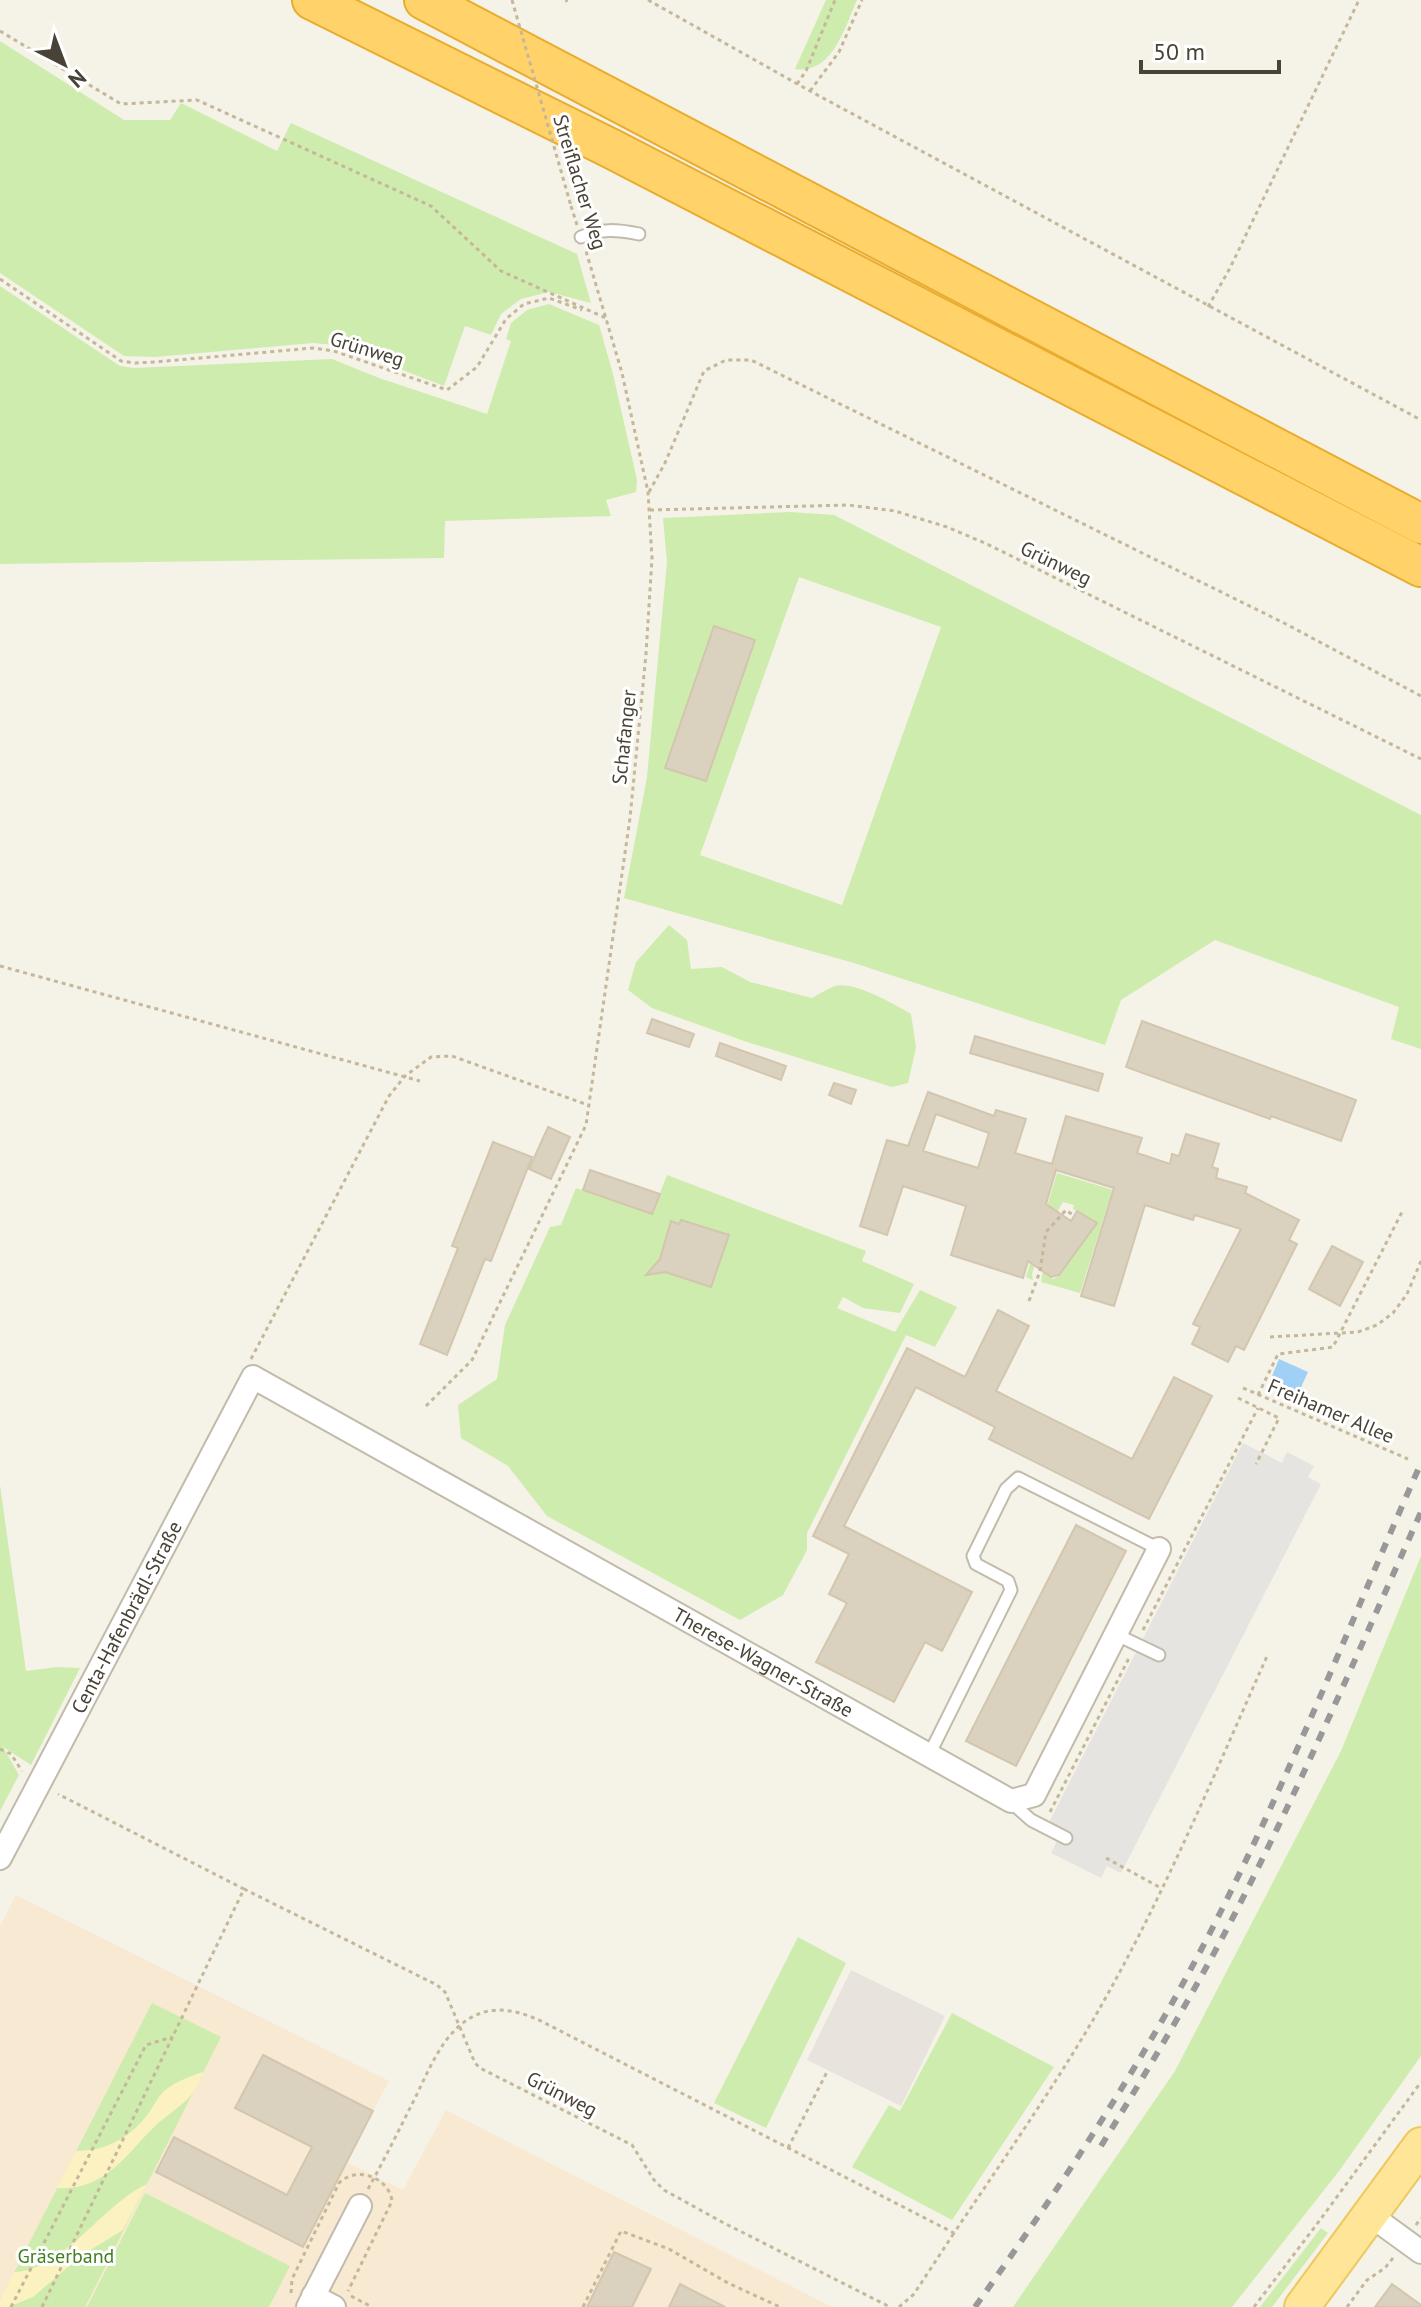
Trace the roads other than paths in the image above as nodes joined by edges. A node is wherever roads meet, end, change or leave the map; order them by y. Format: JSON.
{"nodes":[{"id":1,"x":312,"y":0,"type":"edge"},
{"id":2,"x":424,"y":0,"type":"edge"},
{"id":3,"x":639,"y":234,"type":"dead end"},
{"id":4,"x":581,"y":237,"type":"road end"},
{"id":5,"x":1421,"y":524,"type":"edge"},
{"id":6,"x":1421,"y":567,"type":"edge"},
{"id":7,"x":253,"y":1377,"type":"joint"},
{"id":8,"x":1159,"y":1549,"type":"joint"},
{"id":9,"x":1115,"y":1634,"type":"junction"},
{"id":10,"x":1159,"y":1655,"type":"dead end"},
{"id":11,"x":929,"y":1755,"type":"junction"},
{"id":12,"x":1011,"y":1801,"type":"junction"},
{"id":13,"x":1066,"y":1838,"type":"dead end"},
{"id":14,"x":0,"y":1858,"type":"edge"},
{"id":15,"x":1421,"y":2145,"type":"edge"},
{"id":16,"x":360,"y":2206,"type":"road end"},
{"id":17,"x":1370,"y":2215,"type":"junction"},
{"id":18,"x":1421,"y":2252,"type":"edge"},
{"id":19,"x":340,"y":2300,"type":"edge"},
{"id":20,"x":311,"y":2302,"type":"edge"},
{"id":21,"x":1302,"y":2307,"type":"edge"}],
"edges":[{"from":1,"to":6,"type":"highway"},
{"from":2,"to":5,"type":"highway"},
{"from":3,"to":4,"type":"lane"},
{"from":7,"to":11,"type":"street","name":"Therese-Wagner-Straße"},
{"from":7,"to":14,"type":"street","name":"Centa-Hafenbrädl-Straße"},
{"from":8,"to":9,"type":"street"},
{"from":8,"to":11,"type":"lane"},
{"from":9,"to":10,"type":"lane"},
{"from":9,"to":12,"type":"street"},
{"from":11,"to":12,"type":"street","name":"Therese-Wagner-Straße"},
{"from":12,"to":13,"type":"lane"},
{"from":15,"to":17,"type":"main road"},
{"from":16,"to":20,"type":"street"},
{"from":17,"to":18,"type":"street"},
{"from":17,"to":21,"type":"main road"},
{"from":19,"to":20,"type":"street"}]}
